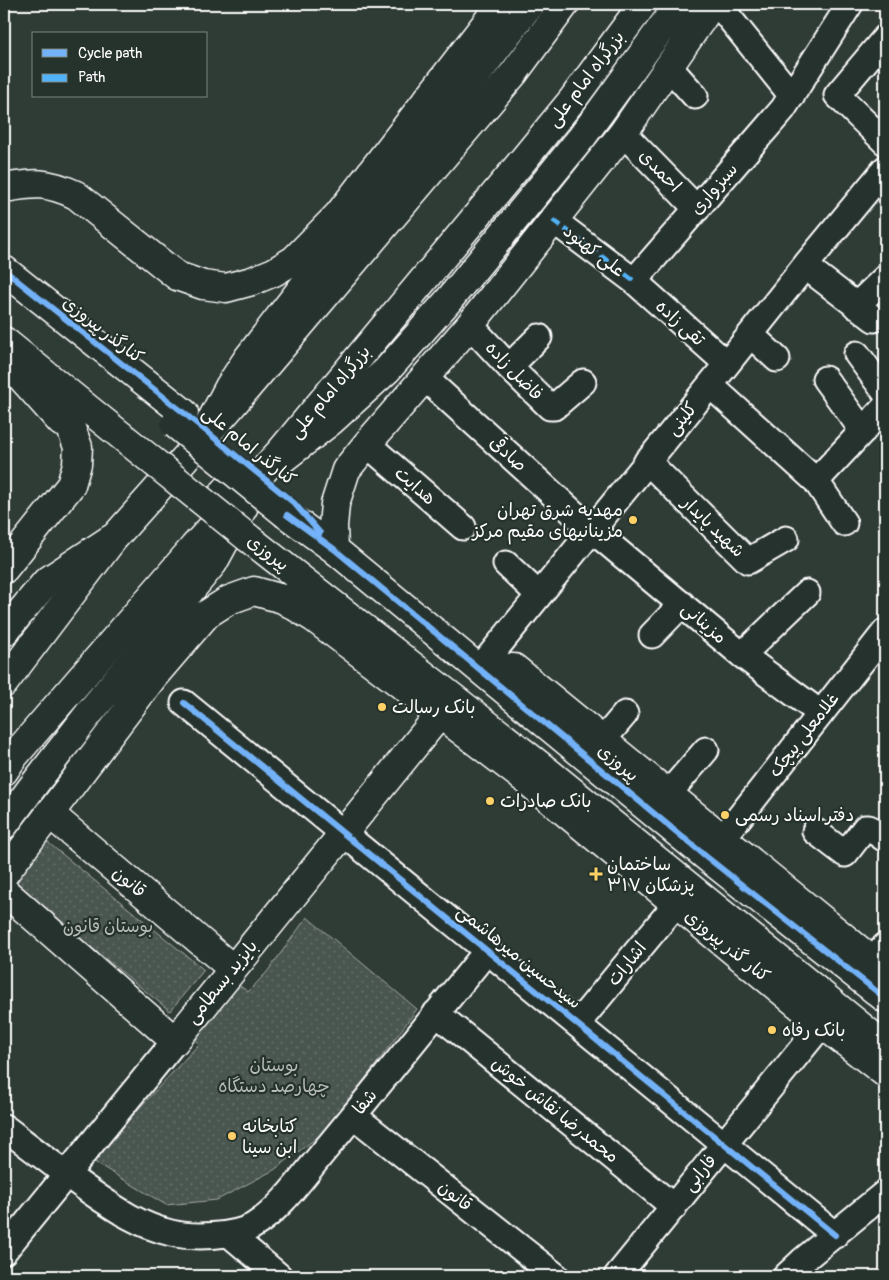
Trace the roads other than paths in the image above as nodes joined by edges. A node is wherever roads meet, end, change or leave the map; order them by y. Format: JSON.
{"nodes":[{"id":1,"x":501,"y":4,"type":"edge"},
{"id":2,"x":530,"y":4,"type":"edge"},
{"id":3,"x":565,"y":4,"type":"edge"},
{"id":4,"x":643,"y":4,"type":"edge"},
{"id":5,"x":679,"y":4,"type":"edge"},
{"id":6,"x":712,"y":4,"type":"edge"},
{"id":7,"x":718,"y":4,"type":"edge"},
{"id":8,"x":850,"y":4,"type":"edge"},
{"id":9,"x":885,"y":38,"type":"edge"},
{"id":10,"x":668,"y":66,"type":"junction"},
{"id":11,"x":807,"y":71,"type":"junction"},
{"id":12,"x":837,"y":95,"type":"junction"},
{"id":13,"x":695,"y":96,"type":"dead end"},
{"id":14,"x":792,"y":96,"type":"junction"},
{"id":15,"x":623,"y":133,"type":"junction"},
{"id":16,"x":885,"y":142,"type":"edge"},
{"id":17,"x":885,"y":169,"type":"edge"},
{"id":18,"x":4,"y":188,"type":"edge"},
{"id":19,"x":697,"y":209,"type":"junction"},
{"id":20,"x":554,"y":220,"type":"junction"},
{"id":21,"x":805,"y":266,"type":"junction"},
{"id":22,"x":4,"y":270,"type":"edge"},
{"id":23,"x":885,"y":278,"type":"edge"},
{"id":24,"x":634,"y":281,"type":"junction"},
{"id":25,"x":4,"y":294,"type":"edge"},
{"id":26,"x":470,"y":324,"type":"junction"},
{"id":27,"x":751,"y":335,"type":"junction"},
{"id":28,"x":539,"y":336,"type":"dead end"},
{"id":29,"x":4,"y":341,"type":"edge"},
{"id":30,"x":857,"y":354,"type":"dead end"},
{"id":31,"x":777,"y":359,"type":"dead end"},
{"id":32,"x":727,"y":364,"type":"junction"},
{"id":33,"x":509,"y":367,"type":"junction"},
{"id":34,"x":7,"y":369,"type":"edge"},
{"id":35,"x":425,"y":378,"type":"junction"},
{"id":36,"x":825,"y":379,"type":"dead end"},
{"id":37,"x":51,"y":380,"type":"junction"},
{"id":38,"x":583,"y":382,"type":"dead end"},
{"id":39,"x":710,"y":385,"type":"junction"},
{"id":40,"x":885,"y":392,"type":"edge"},
{"id":41,"x":885,"y":407,"type":"edge"},
{"id":42,"x":180,"y":418,"type":"junction"},
{"id":43,"x":863,"y":431,"type":"junction"},
{"id":44,"x":202,"y":439,"type":"junction"},
{"id":45,"x":366,"y":444,"type":"junction"},
{"id":46,"x":78,"y":447,"type":"junction"},
{"id":47,"x":647,"y":462,"type":"junction"},
{"id":48,"x":256,"y":477,"type":"junction"},
{"id":49,"x":816,"y":481,"type":"junction"},
{"id":50,"x":291,"y":509,"type":"junction"},
{"id":51,"x":215,"y":511,"type":"junction"},
{"id":52,"x":844,"y":523,"type":"dead end"},
{"id":53,"x":463,"y":527,"type":"dead end"},
{"id":54,"x":591,"y":529,"type":"junction"},
{"id":55,"x":113,"y":538,"type":"junction"},
{"id":56,"x":786,"y":539,"type":"dead end"},
{"id":57,"x":334,"y":549,"type":"junction"},
{"id":58,"x":6,"y":562,"type":"edge"},
{"id":59,"x":506,"y":564,"type":"dead end"},
{"id":60,"x":807,"y":593,"type":"dead end"},
{"id":61,"x":539,"y":595,"type":"junction"},
{"id":62,"x":682,"y":604,"type":"junction"},
{"id":63,"x":4,"y":632,"type":"edge"},
{"id":64,"x":885,"y":632,"type":"edge"},
{"id":65,"x":652,"y":635,"type":"dead end"},
{"id":66,"x":742,"y":655,"type":"junction"},
{"id":67,"x":480,"y":668,"type":"junction"},
{"id":68,"x":4,"y":683,"type":"edge"},
{"id":69,"x":184,"y":703,"type":"dead end"},
{"id":70,"x":440,"y":714,"type":"junction"},
{"id":71,"x":624,"y":714,"type":"dead end"},
{"id":72,"x":820,"y":714,"type":"junction"},
{"id":73,"x":603,"y":740,"type":"junction"},
{"id":74,"x":706,"y":750,"type":"dead end"},
{"id":75,"x":4,"y":771,"type":"edge"},
{"id":76,"x":538,"y":782,"type":"junction"},
{"id":77,"x":668,"y":794,"type":"junction"},
{"id":78,"x":49,"y":813,"type":"junction"},
{"id":79,"x":4,"y":826,"type":"edge"},
{"id":80,"x":815,"y":830,"type":"dead end"},
{"id":81,"x":343,"y":833,"type":"junction"},
{"id":82,"x":885,"y":840,"type":"edge"},
{"id":83,"x":715,"y":848,"type":"junction"},
{"id":84,"x":4,"y":874,"type":"edge"},
{"id":85,"x":4,"y":891,"type":"edge"},
{"id":86,"x":676,"y":904,"type":"junction"},
{"id":87,"x":487,"y":951,"type":"junction"},
{"id":88,"x":876,"y":964,"type":"edge"},
{"id":89,"x":233,"y":969,"type":"junction"},
{"id":90,"x":885,"y":998,"type":"edge"},
{"id":91,"x":436,"y":1013,"type":"junction"},
{"id":92,"x":577,"y":1024,"type":"junction"},
{"id":93,"x":822,"y":1024,"type":"junction"},
{"id":94,"x":175,"y":1041,"type":"junction"},
{"id":95,"x":885,"y":1046,"type":"edge"},
{"id":96,"x":885,"y":1073,"type":"edge"},
{"id":97,"x":354,"y":1116,"type":"junction"},
{"id":98,"x":4,"y":1127,"type":"edge"},
{"id":99,"x":724,"y":1144,"type":"junction"},
{"id":100,"x":66,"y":1174,"type":"junction"},
{"id":101,"x":885,"y":1193,"type":"edge"},
{"id":102,"x":674,"y":1207,"type":"junction"},
{"id":103,"x":229,"y":1234,"type":"junction"},
{"id":104,"x":835,"y":1235,"type":"junction"},
{"id":105,"x":4,"y":1251,"type":"edge"},
{"id":106,"x":801,"y":1271,"type":"edge"},
{"id":107,"x":279,"y":1276,"type":"edge"},
{"id":108,"x":556,"y":1276,"type":"edge"},
{"id":109,"x":617,"y":1276,"type":"edge"}],
"edges":[{"from":1,"to":18,"type":"main road"},
{"from":2,"to":44,"type":"main road"},
{"from":3,"to":44,"type":"main road"},
{"from":4,"to":48,"type":"main road","name":"بزرگراه امام علی"},
{"from":5,"to":48,"type":"main road"},
{"from":6,"to":10,"type":"main road"},
{"from":7,"to":14,"type":"street"},
{"from":8,"to":11,"type":"street","name":"سبزواری"},
{"from":9,"to":12,"type":"street"},
{"from":10,"to":13,"type":"street"},
{"from":10,"to":15,"type":"main road"},
{"from":11,"to":12,"type":"street"},
{"from":11,"to":14,"type":"street","name":"سبزواری"},
{"from":12,"to":16,"type":"street"},
{"from":14,"to":19,"type":"street","name":"سبزواری"},
{"from":15,"to":19,"type":"street","name":"احمدی"},
{"from":15,"to":20,"type":"main road"},
{"from":17,"to":21,"type":"street","name":"کلینی"},
{"from":19,"to":24,"type":"street","name":"سبزواری"},
{"from":20,"to":24,"type":"street","name":"علی کهنود"},
{"from":20,"to":26,"type":"main road"},
{"from":21,"to":23,"type":"street"},
{"from":21,"to":27,"type":"street","name":"کلینی"},
{"from":22,"to":42,"type":"main road","name":"کنارگذر پیروزی"},
{"from":24,"to":32,"type":"street","name":"تقی زاده"},
{"from":25,"to":42,"type":"main road","name":"پیروزی"},
{"from":26,"to":33,"type":"street","name":"فاضل زاده"},
{"from":26,"to":35,"type":"main road"},
{"from":27,"to":31,"type":"street"},
{"from":27,"to":32,"type":"street","name":"کلینی"},
{"from":28,"to":33,"type":"street"},
{"from":29,"to":37,"type":"main road","name":"پیروزی"},
{"from":30,"to":40,"type":"street"},
{"from":32,"to":39,"type":"street","name":"کلینی"},
{"from":33,"to":38,"type":"street","name":"فاضل زاده"},
{"from":34,"to":46,"type":"main road"},
{"from":35,"to":45,"type":"main road"},
{"from":35,"to":54,"type":"street","name":"صادقی"},
{"from":36,"to":43,"type":"street"},
{"from":37,"to":46,"type":"main road"},
{"from":37,"to":51,"type":"main road","name":"پیروزی","bridge":true},
{"from":39,"to":47,"type":"street","name":"کلینی"},
{"from":39,"to":49,"type":"street"},
{"from":41,"to":43,"type":"street"},
{"from":42,"to":48,"type":"main road","name":"پیروزی","bridge":true},
{"from":42,"to":50,"type":"main road","name":"کنارگذر امام علی"},
{"from":43,"to":49,"type":"street"},
{"from":44,"to":55,"type":"main road"},
{"from":45,"to":53,"type":"street","name":"هدایت"},
{"from":45,"to":57,"type":"main road"},
{"from":46,"to":58,"type":"main road"},
{"from":47,"to":54,"type":"street","name":"کلینی"},
{"from":47,"to":56,"type":"street","name":"شهید پایدار"},
{"from":48,"to":50,"type":"main road","name":"پیروزی","bridge":true},
{"from":48,"to":51,"type":"main road"},
{"from":48,"to":75,"type":"main road","name":"بزرگراه امام علی"},
{"from":48,"to":79,"type":"main road"},
{"from":49,"to":52,"type":"street"},
{"from":50,"to":57,"type":"main road","name":"پیروزی"},
{"from":51,"to":76,"type":"main road","name":"پیروزی","bridge":true},
{"from":54,"to":61,"type":"street","name":"کلینی"},
{"from":54,"to":62,"type":"street","name":"مزینانی"},
{"from":55,"to":63,"type":"main road"},
{"from":55,"to":68,"type":"main road"},
{"from":57,"to":67,"type":"main road","name":"پیروزی"},
{"from":59,"to":61,"type":"street"},
{"from":60,"to":66,"type":"street"},
{"from":61,"to":67,"type":"street","name":"کلینی"},
{"from":62,"to":65,"type":"street"},
{"from":62,"to":66,"type":"street","name":"مزینانی"},
{"from":64,"to":72,"type":"street","name":"غلامعلی پیچک"},
{"from":66,"to":72,"type":"street","name":"مزینانی"},
{"from":67,"to":73,"type":"main road","name":"پیروزی"},
{"from":67,"to":83,"type":"main road","name":"پیروزی"},
{"from":69,"to":81,"type":"street","name":"سیدحسین میرهاشمی"},
{"from":70,"to":76,"type":"main road"},
{"from":70,"to":78,"type":"main road"},
{"from":70,"to":81,"type":"main road","name":"بایزید بسطامی"},
{"from":71,"to":73,"type":"street"},
{"from":72,"to":83,"type":"street","name":"غلامعلی پیچک"},
{"from":73,"to":77,"type":"main road","name":"پیروزی"},
{"from":74,"to":77,"type":"street"},
{"from":76,"to":86,"type":"main road","name":"کنار گذر پیروزی"},
{"from":76,"to":95,"type":"main road","name":"پیروزی"},
{"from":77,"to":83,"type":"main road","name":"پیروزی"},
{"from":78,"to":84,"type":"main road"},
{"from":78,"to":89,"type":"main road","name":"قانون"},
{"from":80,"to":82,"type":"street"},
{"from":81,"to":87,"type":"street","name":"سیدحسین میرهاشمی"},
{"from":81,"to":89,"type":"main road","name":"بایزید بسطامی"},
{"from":83,"to":88,"type":"main road","name":"پیروزی"},
{"from":85,"to":94,"type":"main road"},
{"from":86,"to":92,"type":"street","name":"اشارات"},
{"from":86,"to":93,"type":"main road","name":"کنار گذر پیروزی"},
{"from":87,"to":91,"type":"street","name":"شفا"},
{"from":87,"to":92,"type":"street","name":"سیدحسین میرهاشمی"},
{"from":88,"to":90,"type":"main road","name":"پیروزی"},
{"from":89,"to":94,"type":"main road","name":"بایزید بسطامی"},
{"from":91,"to":97,"type":"street","name":"شفا"},
{"from":91,"to":102,"type":"street","name":"محمدرضا نقاش خوش"},
{"from":92,"to":99,"type":"street","name":"سیدحسین میرهاشمی"},
{"from":93,"to":96,"type":"main road","name":"کنار گذر پیروزی"},
{"from":93,"to":99,"type":"street","name":"فارابی"},
{"from":94,"to":100,"type":"street","name":"بایزید بسطامی"},
{"from":97,"to":103,"type":"street","name":"شفا"},
{"from":97,"to":108,"type":"street","name":"قانون"},
{"from":98,"to":100,"type":"street","name":"شفا"},
{"from":99,"to":102,"type":"street","name":"فارابی"},
{"from":99,"to":104,"type":"street","name":"سیدحسین میرهاشمی"},
{"from":100,"to":103,"type":"street","name":"شفا"},
{"from":100,"to":105,"type":"street","name":"بایزید بسطامی"},
{"from":101,"to":104,"type":"street"},
{"from":102,"to":109,"type":"street","name":"فارابی"},
{"from":103,"to":107,"type":"street"},
{"from":104,"to":106,"type":"street"}]}
